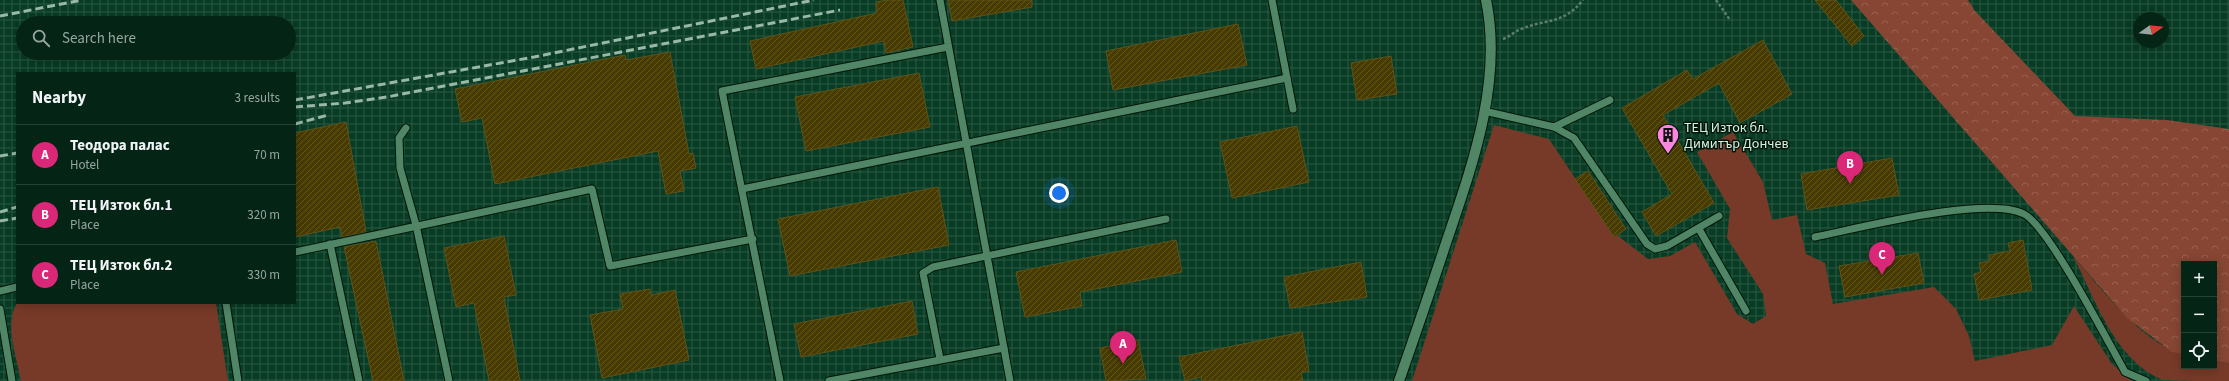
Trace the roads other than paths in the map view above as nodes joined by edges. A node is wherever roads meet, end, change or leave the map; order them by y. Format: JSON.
{"nodes":[{"id":1,"x":940,"y":0,"type":"edge"},
{"id":2,"x":1272,"y":0,"type":"edge"},
{"id":3,"x":1486,"y":0,"type":"edge"},
{"id":4,"x":948,"y":47,"type":"junction"},
{"id":5,"x":1287,"y":78,"type":"junction"},
{"id":6,"x":1610,"y":100,"type":"dead end"},
{"id":7,"x":1293,"y":109,"type":"dead end"},
{"id":8,"x":1484,"y":111,"type":"junction"},
{"id":9,"x":1554,"y":127,"type":"junction"},
{"id":10,"x":406,"y":128,"type":"dead end"},
{"id":11,"x":966,"y":144,"type":"junction"},
{"id":12,"x":742,"y":189,"type":"junction"},
{"id":13,"x":1719,"y":216,"type":"dead end"},
{"id":14,"x":1166,"y":219,"type":"dead end"},
{"id":15,"x":416,"y":226,"type":"junction"},
{"id":16,"x":1699,"y":228,"type":"junction"},
{"id":17,"x":1815,"y":237,"type":"dead end"},
{"id":18,"x":753,"y":239,"type":"junction"},
{"id":19,"x":330,"y":244,"type":"junction"},
{"id":20,"x":296,"y":252,"type":"edge"},
{"id":21,"x":986,"y":256,"type":"junction"},
{"id":22,"x":16,"y":287,"type":"edge"},
{"id":23,"x":0,"y":291,"type":"edge"},
{"id":24,"x":226,"y":304,"type":"edge"},
{"id":25,"x":0,"y":309,"type":"edge"},
{"id":26,"x":1746,"y":311,"type":"dead end"},
{"id":27,"x":1004,"y":348,"type":"junction"},
{"id":28,"x":940,"y":359,"type":"junction"},
{"id":29,"x":12,"y":381,"type":"edge"},
{"id":30,"x":238,"y":381,"type":"edge"},
{"id":31,"x":359,"y":381,"type":"edge"},
{"id":32,"x":449,"y":381,"type":"edge"},
{"id":33,"x":780,"y":381,"type":"edge"},
{"id":34,"x":829,"y":381,"type":"edge"},
{"id":35,"x":1010,"y":381,"type":"edge"},
{"id":36,"x":1399,"y":381,"type":"edge"},
{"id":37,"x":2146,"y":381,"type":"edge"}],
"edges":[{"from":1,"to":4,"type":"lane"},
{"from":2,"to":5,"type":"lane"},
{"from":3,"to":8,"type":"street"},
{"from":4,"to":11,"type":"lane"},
{"from":4,"to":12,"type":"lane"},
{"from":5,"to":7,"type":"lane"},
{"from":5,"to":11,"type":"lane"},
{"from":6,"to":9,"type":"lane"},
{"from":8,"to":9,"type":"lane"},
{"from":8,"to":36,"type":"street"},
{"from":9,"to":16,"type":"lane"},
{"from":10,"to":15,"type":"lane"},
{"from":11,"to":12,"type":"lane"},
{"from":11,"to":21,"type":"lane"},
{"from":12,"to":18,"type":"lane"},
{"from":13,"to":16,"type":"lane"},
{"from":14,"to":21,"type":"lane"},
{"from":15,"to":18,"type":"lane"},
{"from":15,"to":19,"type":"lane"},
{"from":15,"to":32,"type":"lane"},
{"from":16,"to":26,"type":"lane"},
{"from":17,"to":37,"type":"lane"},
{"from":18,"to":33,"type":"lane"},
{"from":19,"to":20,"type":"lane"},
{"from":19,"to":31,"type":"lane"},
{"from":21,"to":27,"type":"lane"},
{"from":21,"to":28,"type":"lane"},
{"from":22,"to":23,"type":"lane"},
{"from":24,"to":30,"type":"lane"},
{"from":25,"to":29,"type":"lane"},
{"from":27,"to":28,"type":"lane"},
{"from":27,"to":35,"type":"lane"},
{"from":28,"to":34,"type":"lane"}]}
